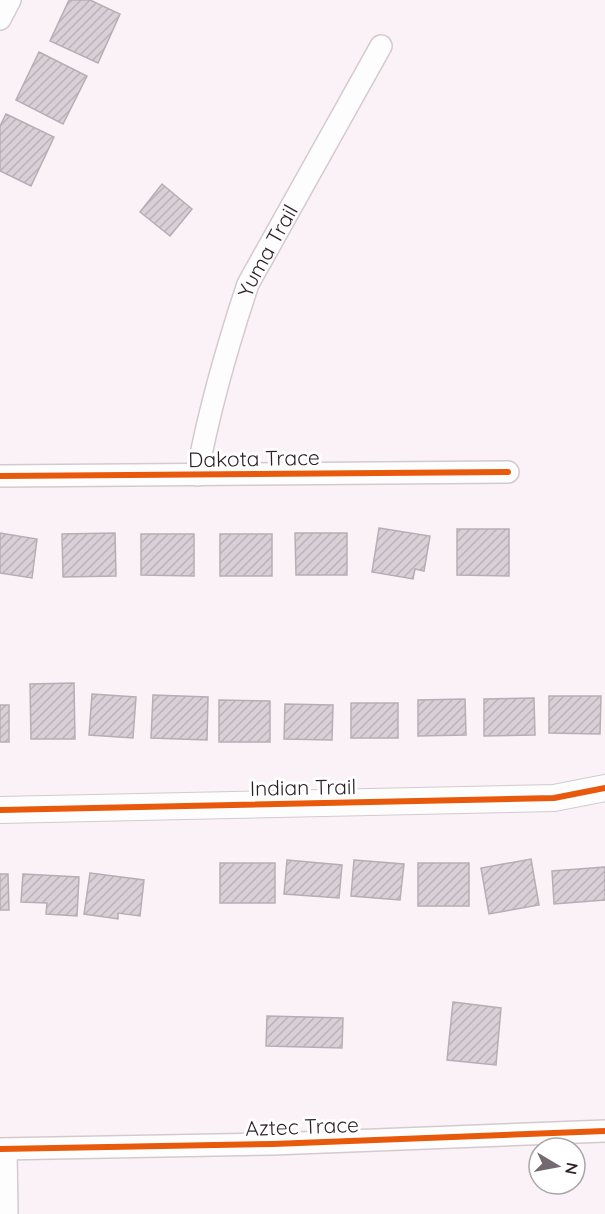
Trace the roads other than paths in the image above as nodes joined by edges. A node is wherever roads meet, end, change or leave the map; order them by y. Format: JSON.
{"nodes":[{"id":1,"x":10,"y":0,"type":"edge"},
{"id":2,"x":0,"y":18,"type":"edge"},
{"id":3,"x":381,"y":46,"type":"dead end"},
{"id":4,"x":508,"y":472,"type":"dead end"},
{"id":5,"x":197,"y":475,"type":"junction"},
{"id":6,"x":0,"y":476,"type":"edge"},
{"id":7,"x":605,"y":788,"type":"edge"},
{"id":8,"x":0,"y":810,"type":"edge"},
{"id":9,"x":605,"y":1131,"type":"edge"},
{"id":10,"x":3,"y":1149,"type":"edge"},
{"id":11,"x":7,"y":1214,"type":"edge"}],
"edges":[{"from":1,"to":2,"type":"street"},
{"from":3,"to":5,"type":"street","name":"Yuma Trail"},
{"from":4,"to":5,"type":"street","name":"Dakota Trace"},
{"from":5,"to":6,"type":"street","name":"Dakota Trace"},
{"from":7,"to":8,"type":"street","name":"Indian Trail"},
{"from":9,"to":10,"type":"street","name":"Aztec Trace"},
{"from":10,"to":11,"type":"street"}]}
